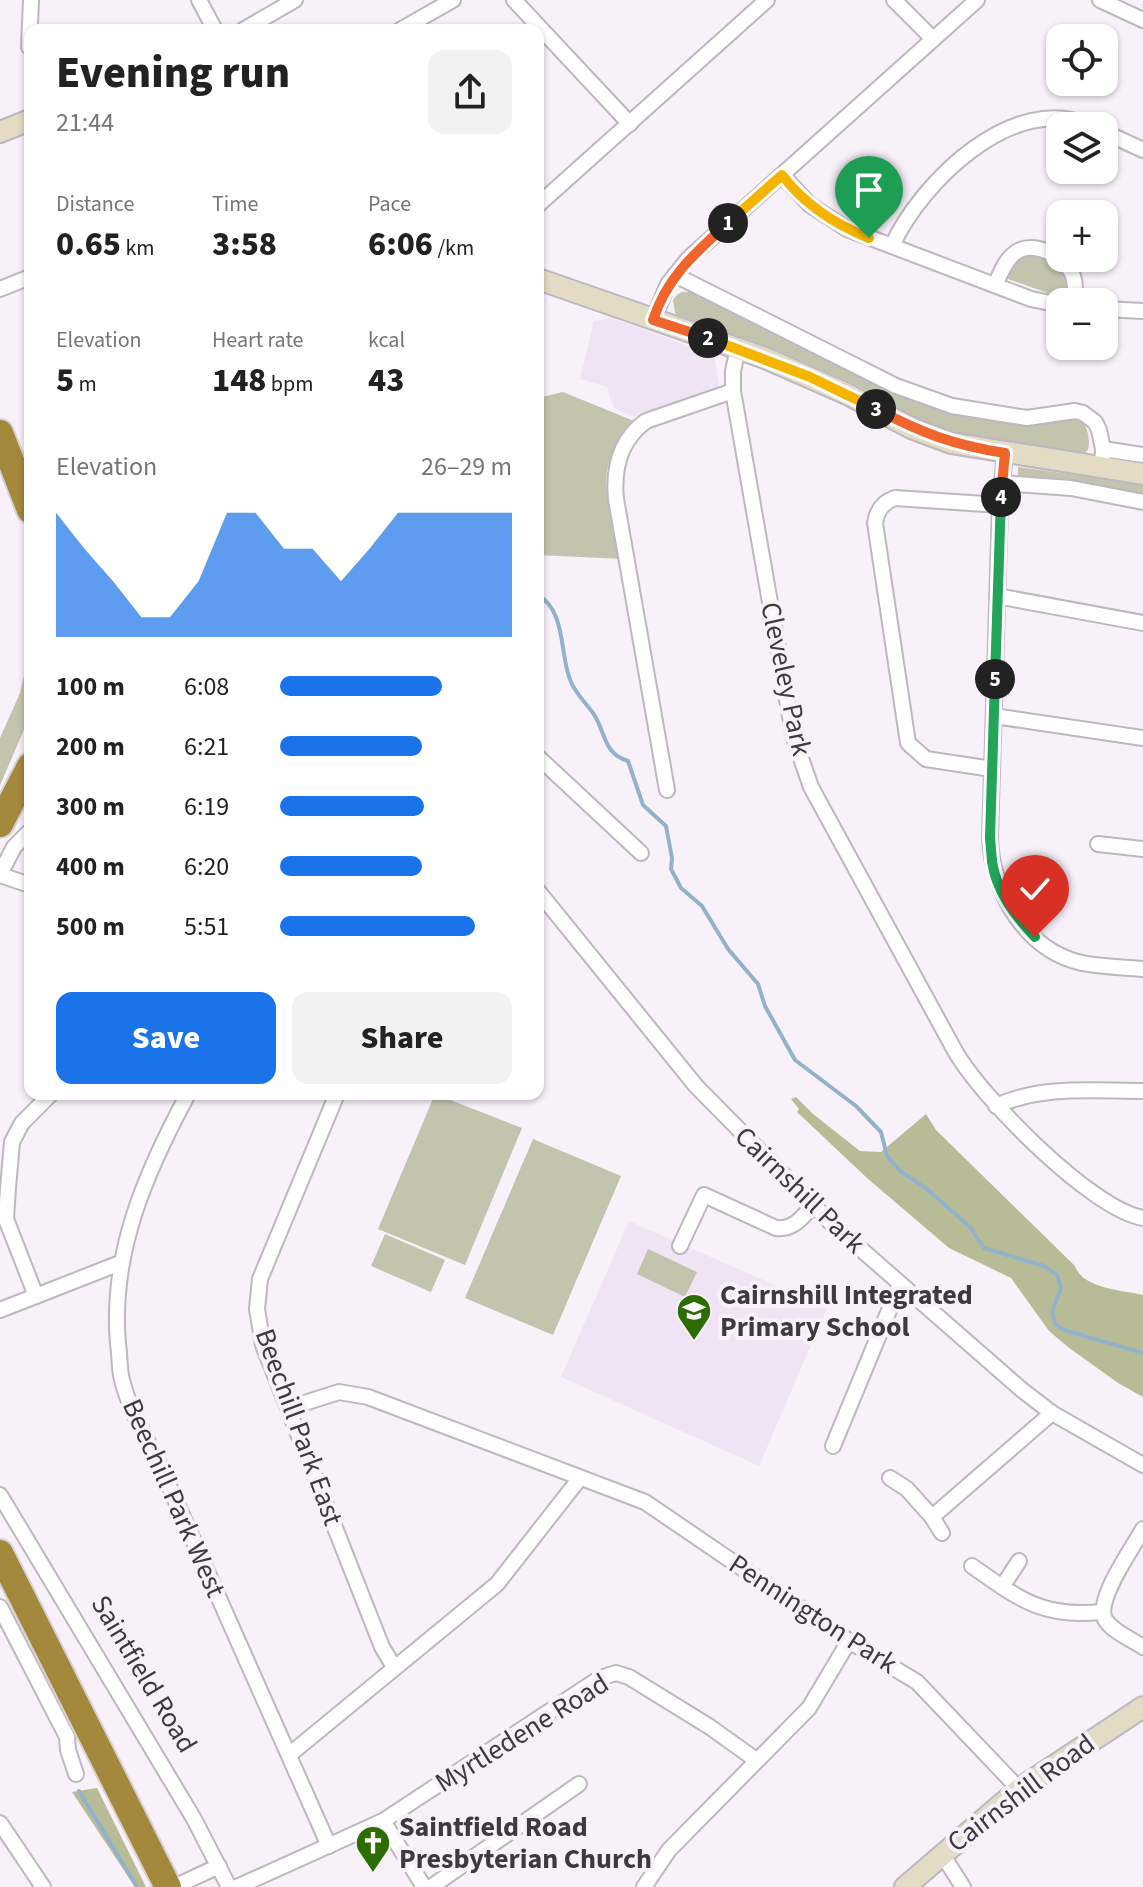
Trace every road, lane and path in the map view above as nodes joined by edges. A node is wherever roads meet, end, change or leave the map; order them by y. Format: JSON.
{"nodes":[{"id":1,"x":31,"y":0,"type":"edge"},
{"id":2,"x":199,"y":0,"type":"edge"},
{"id":3,"x":295,"y":0,"type":"edge"},
{"id":4,"x":453,"y":0,"type":"edge"},
{"id":5,"x":514,"y":0,"type":"edge"},
{"id":6,"x":767,"y":0,"type":"edge"},
{"id":7,"x":894,"y":0,"type":"edge"},
{"id":8,"x":977,"y":0,"type":"edge"},
{"id":9,"x":1100,"y":0,"type":"edge"},
{"id":10,"x":1143,"y":20,"type":"edge"},
{"id":11,"x":30,"y":24,"type":"edge"},
{"id":12,"x":212,"y":24,"type":"edge"},
{"id":13,"x":253,"y":24,"type":"edge"},
{"id":14,"x":411,"y":24,"type":"edge"},
{"id":15,"x":536,"y":24,"type":"edge"},
{"id":16,"x":544,"y":32,"type":"edge"},
{"id":17,"x":933,"y":39,"type":"junction"},
{"id":18,"x":1046,"y":118,"type":"edge"},
{"id":19,"x":24,"y":122,"type":"edge"},
{"id":20,"x":630,"y":124,"type":"junction"},
{"id":21,"x":0,"y":132,"type":"edge"},
{"id":22,"x":1118,"y":138,"type":"edge"},
{"id":23,"x":1143,"y":150,"type":"edge"},
{"id":24,"x":782,"y":175,"type":"junction"},
{"id":25,"x":544,"y":200,"type":"edge"},
{"id":26,"x":892,"y":246,"type":"junction"},
{"id":27,"x":675,"y":275,"type":"junction"},
{"id":28,"x":24,"y":279,"type":"edge"},
{"id":29,"x":544,"y":281,"type":"edge"},
{"id":30,"x":995,"y":285,"type":"junction"},
{"id":31,"x":1075,"y":288,"type":"edge"},
{"id":32,"x":0,"y":289,"type":"edge"},
{"id":33,"x":1046,"y":302,"type":"edge"},
{"id":34,"x":1118,"y":310,"type":"edge"},
{"id":35,"x":1143,"y":311,"type":"edge"},
{"id":36,"x":653,"y":320,"type":"junction"},
{"id":37,"x":738,"y":348,"type":"junction"},
{"id":38,"x":733,"y":391,"type":"junction"},
{"id":39,"x":0,"y":433,"type":"edge"},
{"id":40,"x":1005,"y":453,"type":"junction"},
{"id":41,"x":1143,"y":455,"type":"edge"},
{"id":42,"x":1102,"y":458,"type":"junction"},
{"id":43,"x":1143,"y":474,"type":"edge"},
{"id":44,"x":1002,"y":483,"type":"junction"},
{"id":45,"x":24,"y":495,"type":"edge"},
{"id":46,"x":1143,"y":502,"type":"edge"},
{"id":47,"x":1000,"y":505,"type":"junction"},
{"id":48,"x":997,"y":596,"type":"junction"},
{"id":49,"x":1143,"y":623,"type":"edge"},
{"id":50,"x":994,"y":716,"type":"junction"},
{"id":51,"x":1143,"y":738,"type":"edge"},
{"id":52,"x":544,"y":763,"type":"edge"},
{"id":53,"x":992,"y":769,"type":"junction"},
{"id":54,"x":24,"y":778,"type":"edge"},
{"id":55,"x":667,"y":790,"type":"dead end"},
{"id":56,"x":0,"y":824,"type":"edge"},
{"id":57,"x":24,"y":837,"type":"edge"},
{"id":58,"x":1098,"y":844,"type":"dead end"},
{"id":59,"x":1143,"y":849,"type":"edge"},
{"id":60,"x":641,"y":853,"type":"dead end"},
{"id":61,"x":0,"y":874,"type":"edge"},
{"id":62,"x":24,"y":883,"type":"edge"},
{"id":63,"x":544,"y":898,"type":"edge"},
{"id":64,"x":1143,"y":969,"type":"edge"},
{"id":65,"x":1143,"y":1091,"type":"edge"},
{"id":66,"x":45,"y":1100,"type":"edge"},
{"id":67,"x":185,"y":1100,"type":"edge"},
{"id":68,"x":335,"y":1100,"type":"edge"},
{"id":69,"x":996,"y":1106,"type":"junction"},
{"id":70,"x":813,"y":1205,"type":"junction"},
{"id":71,"x":1143,"y":1218,"type":"edge"},
{"id":72,"x":680,"y":1246,"type":"dead end"},
{"id":73,"x":120,"y":1263,"type":"junction"},
{"id":74,"x":900,"y":1284,"type":"junction"},
{"id":75,"x":36,"y":1296,"type":"junction"},
{"id":76,"x":0,"y":1310,"type":"edge"},
{"id":77,"x":289,"y":1408,"type":"junction"},
{"id":78,"x":1052,"y":1413,"type":"junction"},
{"id":79,"x":833,"y":1446,"type":"dead end"},
{"id":80,"x":1143,"y":1465,"type":"edge"},
{"id":81,"x":580,"y":1478,"type":"junction"},
{"id":82,"x":890,"y":1478,"type":"dead end"},
{"id":83,"x":0,"y":1495,"type":"edge"},
{"id":84,"x":932,"y":1517,"type":"junction"},
{"id":85,"x":1143,"y":1529,"type":"edge"},
{"id":86,"x":942,"y":1533,"type":"dead end"},
{"id":87,"x":0,"y":1553,"type":"edge"},
{"id":88,"x":1019,"y":1561,"type":"dead end"},
{"id":89,"x":972,"y":1566,"type":"dead end"},
{"id":90,"x":1002,"y":1587,"type":"junction"},
{"id":91,"x":0,"y":1607,"type":"edge"},
{"id":92,"x":1102,"y":1612,"type":"junction"},
{"id":93,"x":849,"y":1641,"type":"junction"},
{"id":94,"x":1143,"y":1647,"type":"edge"},
{"id":95,"x":394,"y":1667,"type":"junction"},
{"id":96,"x":1143,"y":1708,"type":"edge"},
{"id":97,"x":289,"y":1755,"type":"junction"},
{"id":98,"x":756,"y":1760,"type":"junction"},
{"id":99,"x":76,"y":1774,"type":"dead end"},
{"id":100,"x":579,"y":1784,"type":"dead end"},
{"id":101,"x":1019,"y":1789,"type":"junction"},
{"id":102,"x":383,"y":1821,"type":"junction"},
{"id":103,"x":0,"y":1823,"type":"edge"},
{"id":104,"x":329,"y":1846,"type":"junction"},
{"id":105,"x":942,"y":1854,"type":"junction"},
{"id":106,"x":219,"y":1866,"type":"junction"},
{"id":107,"x":43,"y":1887,"type":"edge"},
{"id":108,"x":171,"y":1887,"type":"edge"},
{"id":109,"x":229,"y":1887,"type":"edge"},
{"id":110,"x":237,"y":1887,"type":"edge"},
{"id":111,"x":424,"y":1887,"type":"edge"},
{"id":112,"x":431,"y":1887,"type":"edge"},
{"id":113,"x":644,"y":1887,"type":"edge"},
{"id":114,"x":905,"y":1887,"type":"edge"},
{"id":115,"x":963,"y":1887,"type":"edge"}],
"edges":[{"from":1,"to":11,"type":"street"},
{"from":2,"to":12,"type":"street"},
{"from":3,"to":13,"type":"street"},
{"from":4,"to":14,"type":"street"},
{"from":5,"to":15,"type":"street"},
{"from":6,"to":20,"type":"street"},
{"from":7,"to":17,"type":"street"},
{"from":8,"to":17,"type":"street"},
{"from":9,"to":10,"type":"street"},
{"from":16,"to":20,"type":"street"},
{"from":17,"to":24,"type":"street"},
{"from":18,"to":26,"type":"street"},
{"from":19,"to":21,"type":"street"},
{"from":20,"to":25,"type":"street"},
{"from":22,"to":23,"type":"street"},
{"from":24,"to":26,"type":"street"},
{"from":24,"to":27,"type":"street"},
{"from":26,"to":30,"type":"street"},
{"from":27,"to":36,"type":"street"},
{"from":27,"to":42,"type":"street"},
{"from":28,"to":32,"type":"street"},
{"from":29,"to":36,"type":"street"},
{"from":30,"to":31,"type":"street"},
{"from":30,"to":33,"type":"street"},
{"from":34,"to":35,"type":"street"},
{"from":36,"to":37,"type":"street"},
{"from":37,"to":38,"type":"street","name":"Cleveley Park"},
{"from":37,"to":40,"type":"street"},
{"from":38,"to":55,"type":"street"},
{"from":38,"to":69,"type":"street","name":"Cleveley Park"},
{"from":39,"to":45,"type":"highway"},
{"from":40,"to":42,"type":"street"},
{"from":40,"to":44,"type":"street"},
{"from":41,"to":42,"type":"street"},
{"from":42,"to":43,"type":"street"},
{"from":44,"to":46,"type":"street"},
{"from":44,"to":47,"type":"street"},
{"from":47,"to":48,"type":"street"},
{"from":47,"to":53,"type":"street"},
{"from":48,"to":49,"type":"street"},
{"from":48,"to":50,"type":"street"},
{"from":50,"to":51,"type":"street"},
{"from":50,"to":53,"type":"street"},
{"from":52,"to":60,"type":"street"},
{"from":53,"to":64,"type":"street"},
{"from":54,"to":56,"type":"highway"},
{"from":57,"to":61,"type":"street"},
{"from":58,"to":59,"type":"street"},
{"from":61,"to":62,"type":"street"},
{"from":63,"to":70,"type":"street","name":"Cairnshill Park"},
{"from":65,"to":69,"type":"street"},
{"from":66,"to":75,"type":"street"},
{"from":67,"to":73,"type":"street","name":"Beechill Park West"},
{"from":68,"to":77,"type":"street","name":"Beechill Park East"},
{"from":69,"to":71,"type":"street","name":"Cleveley Park"},
{"from":70,"to":72,"type":"street"},
{"from":70,"to":74,"type":"street","name":"Cairnshill Park"},
{"from":73,"to":75,"type":"street"},
{"from":73,"to":97,"type":"street","name":"Beechill Park West"},
{"from":74,"to":78,"type":"street","name":"Cairnshill Park"},
{"from":74,"to":79,"type":"street"},
{"from":75,"to":76,"type":"street"},
{"from":77,"to":81,"type":"street","name":"Pennington Park"},
{"from":77,"to":95,"type":"street","name":"Beechill Park East"},
{"from":78,"to":80,"type":"street","name":"Cairnshill Park"},
{"from":78,"to":84,"type":"street"},
{"from":81,"to":93,"type":"street","name":"Pennington Park"},
{"from":81,"to":95,"type":"street"},
{"from":82,"to":84,"type":"street"},
{"from":83,"to":106,"type":"street","name":"Saintfield Road"},
{"from":84,"to":86,"type":"street"},
{"from":85,"to":92,"type":"street"},
{"from":87,"to":108,"type":"highway"},
{"from":88,"to":90,"type":"street"},
{"from":89,"to":90,"type":"street"},
{"from":90,"to":92,"type":"street"},
{"from":91,"to":99,"type":"street"},
{"from":92,"to":94,"type":"street"},
{"from":93,"to":98,"type":"street"},
{"from":93,"to":101,"type":"street","name":"Pennington Park"},
{"from":95,"to":97,"type":"street"},
{"from":96,"to":101,"type":"street","name":"Cairnshill Road"},
{"from":97,"to":104,"type":"street","name":"Beechill Park West"},
{"from":98,"to":102,"type":"street","name":"Myrtledene Road"},
{"from":98,"to":113,"type":"street"},
{"from":100,"to":112,"type":"street"},
{"from":101,"to":105,"type":"street","name":"Cairnshill Road"},
{"from":102,"to":104,"type":"street","name":"Myrtledene Road"},
{"from":102,"to":111,"type":"street"},
{"from":103,"to":107,"type":"street"},
{"from":104,"to":110,"type":"street","name":"Myrtledene Road"},
{"from":105,"to":114,"type":"street","name":"Cairnshill Road"},
{"from":105,"to":115,"type":"street"},
{"from":106,"to":108,"type":"street"},
{"from":106,"to":109,"type":"street","name":"Saintfield Road"}]}
